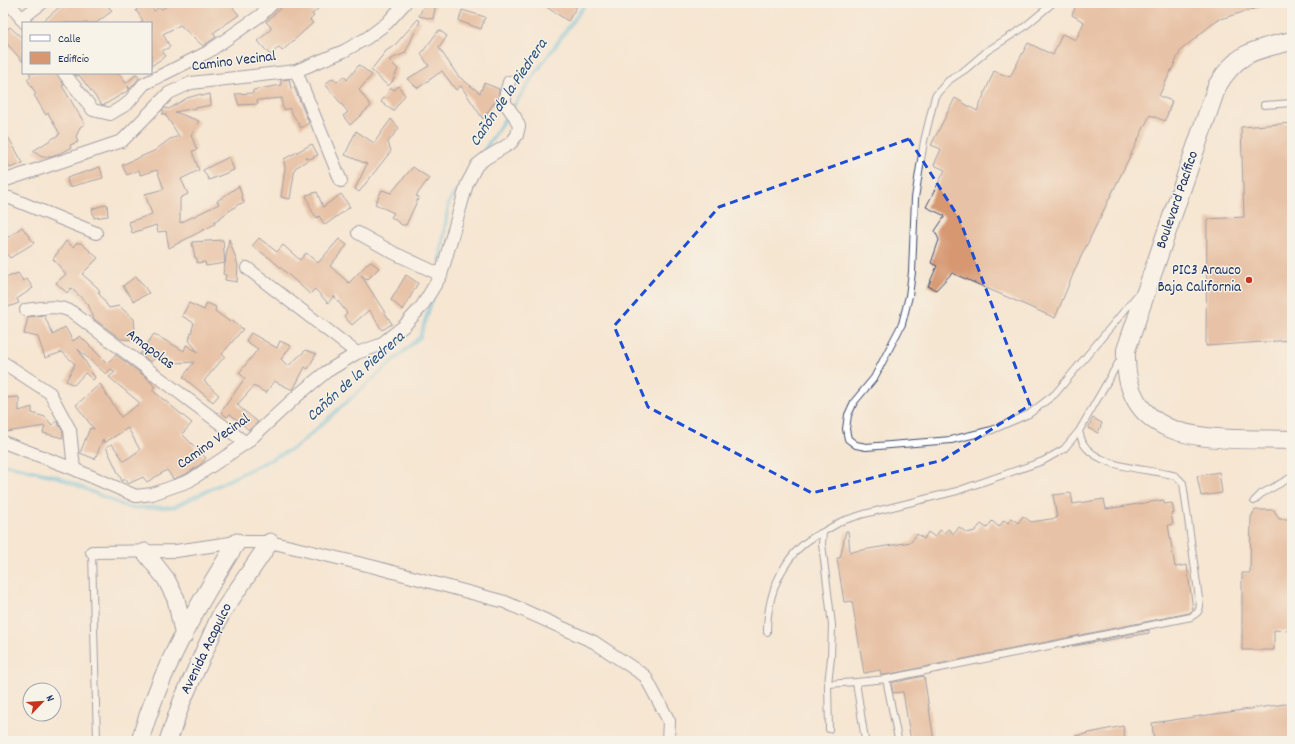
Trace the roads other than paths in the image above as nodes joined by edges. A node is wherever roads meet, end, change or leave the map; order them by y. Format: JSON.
{"nodes":[{"id":1,"x":9,"y":3,"type":"edge"},
{"id":2,"x":42,"y":3,"type":"edge"},
{"id":3,"x":273,"y":3,"type":"edge"},
{"id":4,"x":405,"y":3,"type":"edge"},
{"id":5,"x":1053,"y":3,"type":"edge"},
{"id":6,"x":23,"y":21,"type":"edge"},
{"id":7,"x":1292,"y":42,"type":"edge"},
{"id":8,"x":296,"y":71,"type":"junction"},
{"id":9,"x":65,"y":74,"type":"edge"},
{"id":10,"x":509,"y":82,"type":"dead end"},
{"id":11,"x":1292,"y":103,"type":"edge"},
{"id":12,"x":1264,"y":105,"type":"dead end"},
{"id":13,"x":3,"y":181,"type":"edge"},
{"id":14,"x":341,"y":181,"type":"dead end"},
{"id":15,"x":3,"y":198,"type":"edge"},
{"id":16,"x":96,"y":233,"type":"dead end"},
{"id":17,"x":358,"y":233,"type":"dead end"},
{"id":18,"x":247,"y":268,"type":"dead end"},
{"id":19,"x":441,"y":275,"type":"junction"},
{"id":20,"x":1150,"y":280,"type":"junction"},
{"id":21,"x":26,"y":310,"type":"dead end"},
{"id":22,"x":1126,"y":350,"type":"junction"},
{"id":23,"x":357,"y":353,"type":"junction"},
{"id":24,"x":4,"y":363,"type":"dead end"},
{"id":25,"x":1079,"y":431,"type":"junction"},
{"id":26,"x":1292,"y":440,"type":"edge"},
{"id":27,"x":3,"y":442,"type":"edge"},
{"id":28,"x":246,"y":443,"type":"junction"},
{"id":29,"x":74,"y":469,"type":"junction"},
{"id":30,"x":1292,"y":477,"type":"edge"},
{"id":31,"x":1254,"y":501,"type":"dead end"},
{"id":32,"x":823,"y":532,"type":"junction"},
{"id":33,"x":236,"y":542,"type":"junction"},
{"id":34,"x":270,"y":542,"type":"junction"},
{"id":35,"x":92,"y":552,"type":"joint"},
{"id":36,"x":144,"y":552,"type":"junction"},
{"id":37,"x":767,"y":632,"type":"dead end"},
{"id":38,"x":184,"y":636,"type":"junction"},
{"id":39,"x":886,"y":679,"type":"junction"},
{"id":40,"x":856,"y":682,"type":"junction"},
{"id":41,"x":828,"y":684,"type":"junction"},
{"id":42,"x":829,"y":729,"type":"dead end"},
{"id":43,"x":898,"y":739,"type":"dead end"},
{"id":44,"x":865,"y":740,"type":"edge"},
{"id":45,"x":97,"y":741,"type":"edge"},
{"id":46,"x":140,"y":741,"type":"edge"},
{"id":47,"x":168,"y":741,"type":"edge"},
{"id":48,"x":668,"y":741,"type":"edge"}],
"edges":[{"from":1,"to":6,"type":"street"},
{"from":2,"to":6,"type":"street"},
{"from":3,"to":9,"type":"street"},
{"from":4,"to":8,"type":"street","name":"Camino Vecinal"},
{"from":5,"to":20,"type":"lane"},
{"from":7,"to":20,"type":"main road","name":"Boulevard Pacífico"},
{"from":8,"to":13,"type":"street","name":"Camino Vecinal"},
{"from":8,"to":14,"type":"street"},
{"from":10,"to":19,"type":"street","name":"Camino Vecinal"},
{"from":11,"to":12,"type":"lane"},
{"from":15,"to":16,"type":"street"},
{"from":17,"to":19,"type":"street"},
{"from":18,"to":23,"type":"street"},
{"from":19,"to":23,"type":"street","name":"Camino Vecinal"},
{"from":20,"to":22,"type":"main road","name":"Boulevard Pacífico"},
{"from":21,"to":28,"type":"street","name":"Amapolas"},
{"from":22,"to":25,"type":"lane"},
{"from":22,"to":26,"type":"main road","name":"Boulevard Pacífico"},
{"from":23,"to":28,"type":"street","name":"Camino Vecinal"},
{"from":24,"to":29,"type":"street"},
{"from":25,"to":32,"type":"lane"},
{"from":25,"to":39,"type":"lane"},
{"from":27,"to":29,"type":"street","name":"Camino Vecinal"},
{"from":28,"to":29,"type":"street","name":"Camino Vecinal"},
{"from":30,"to":31,"type":"lane"},
{"from":32,"to":37,"type":"lane"},
{"from":32,"to":41,"type":"lane"},
{"from":33,"to":34,"type":"street"},
{"from":33,"to":36,"type":"street"},
{"from":33,"to":38,"type":"main road","name":"Avenida Acapulco"},
{"from":34,"to":47,"type":"main road","name":"Avenida Acapulco"},
{"from":34,"to":48,"type":"street"},
{"from":35,"to":36,"type":"street"},
{"from":35,"to":45,"type":"lane"},
{"from":36,"to":38,"type":"main road"},
{"from":38,"to":46,"type":"main road","name":"Avenida Acapulco"},
{"from":39,"to":40,"type":"lane"},
{"from":39,"to":43,"type":"lane"},
{"from":40,"to":41,"type":"lane"},
{"from":40,"to":44,"type":"lane"},
{"from":41,"to":42,"type":"lane"}]}
